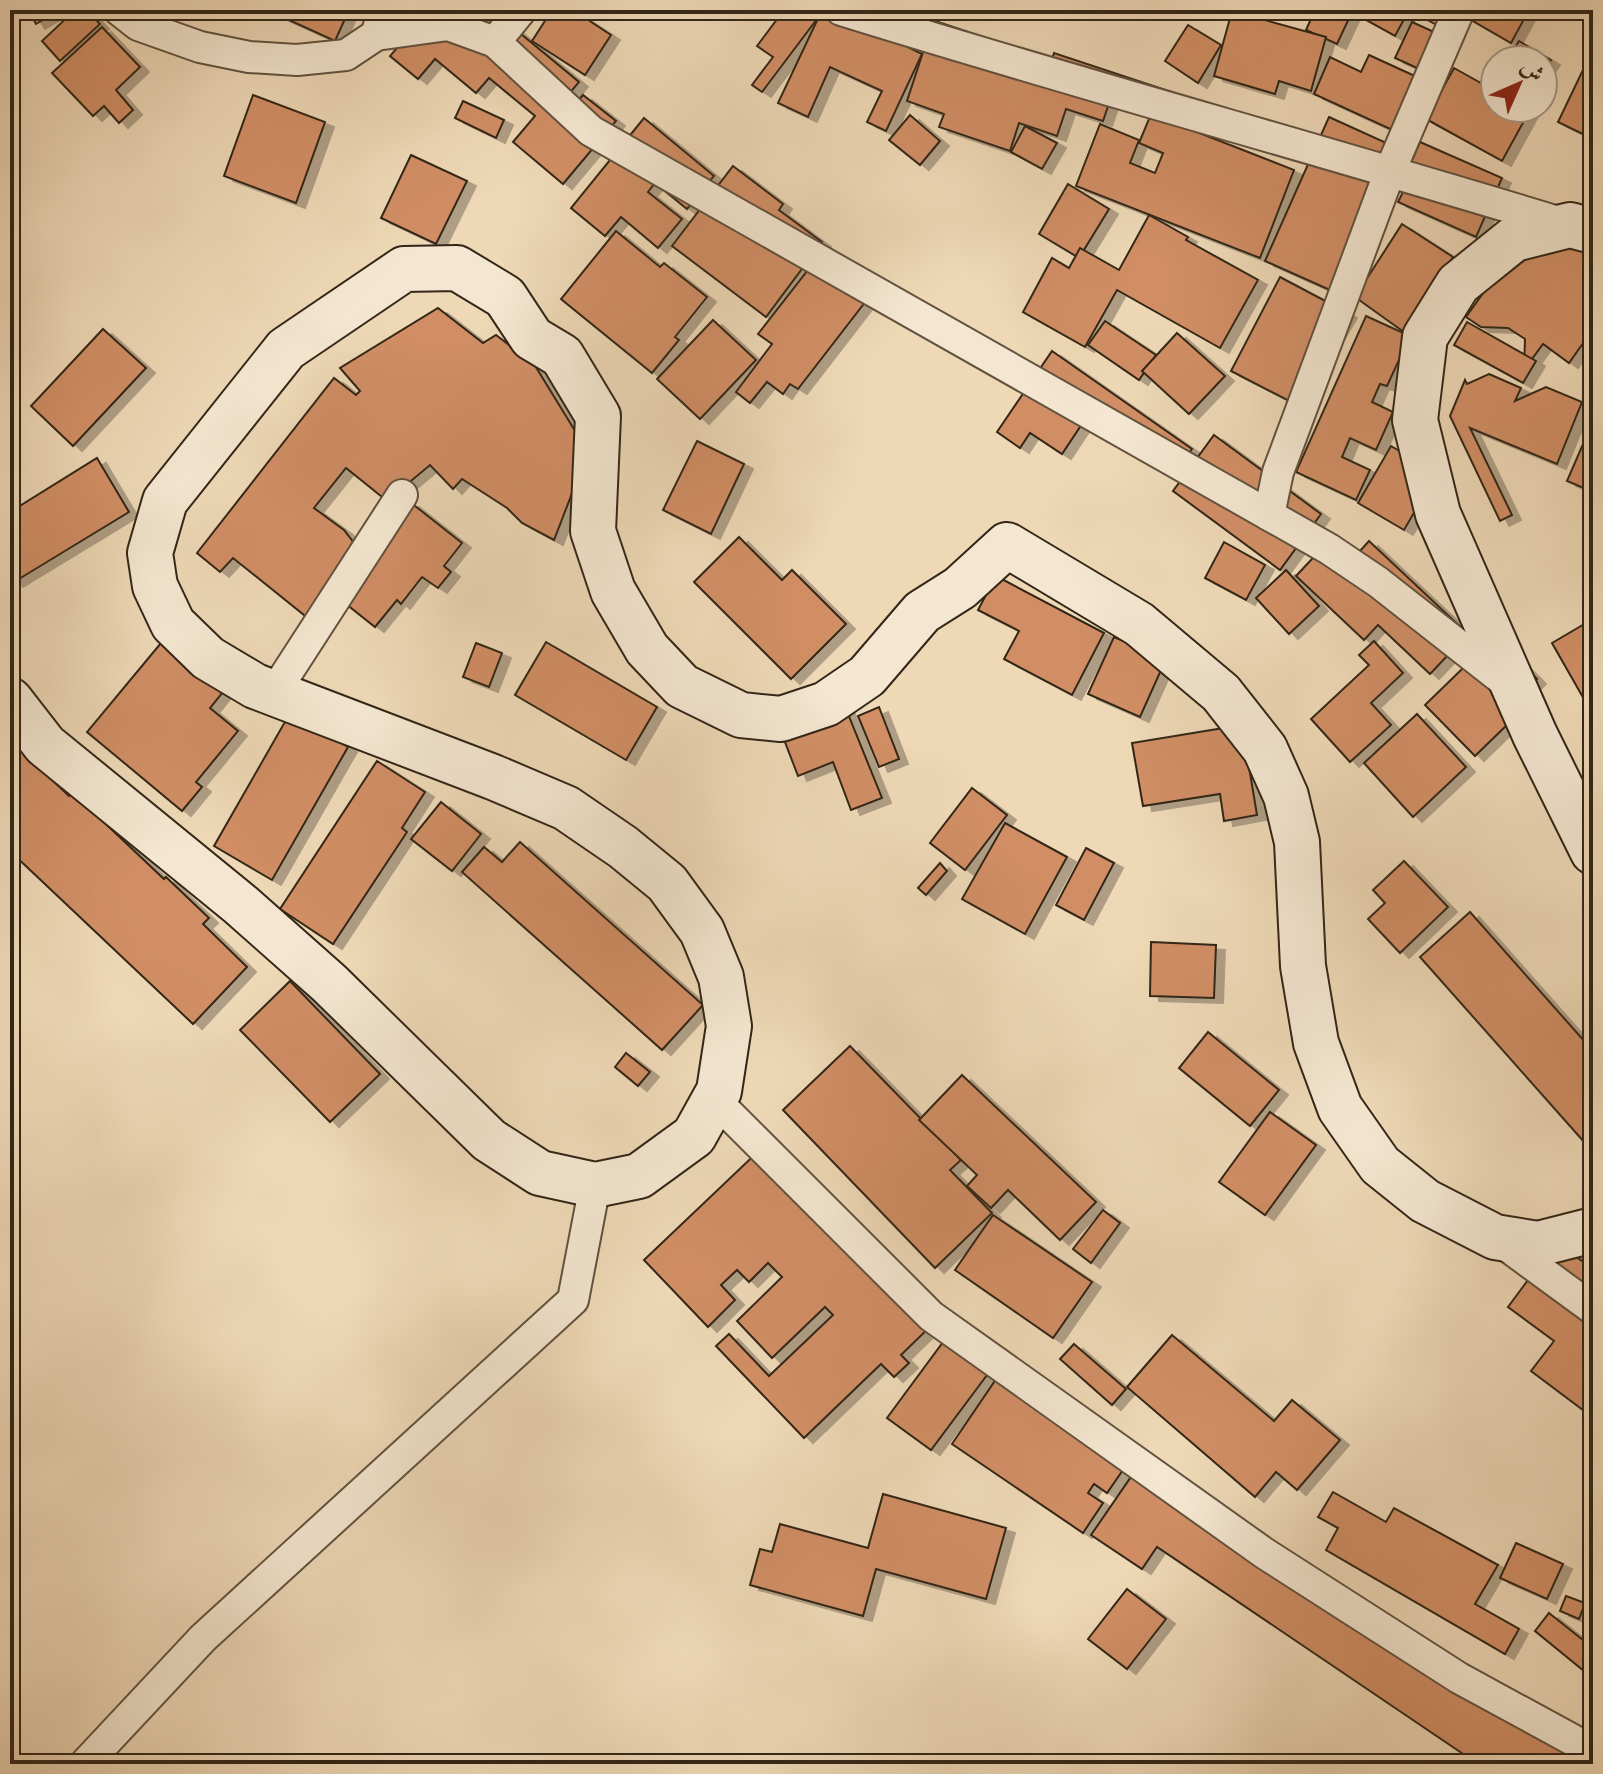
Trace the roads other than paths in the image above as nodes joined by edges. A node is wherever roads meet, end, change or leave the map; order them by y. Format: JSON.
{"nodes":[{"id":1,"x":119,"y":10,"type":"edge"},
{"id":2,"x":521,"y":10,"type":"edge"},
{"id":3,"x":841,"y":10,"type":"edge"},
{"id":4,"x":1459,"y":10,"type":"edge"},
{"id":5,"x":380,"y":23,"type":"edge"},
{"id":6,"x":495,"y":42,"type":"junction"},
{"id":7,"x":1390,"y":171,"type":"junction"},
{"id":8,"x":1582,"y":228,"type":"edge"},
{"id":9,"x":402,"y":495,"type":"dead end"},
{"id":10,"x":1269,"y":515,"type":"junction"},
{"id":11,"x":1515,"y":689,"type":"junction"},
{"id":12,"x":274,"y":693,"type":"junction"},
{"id":13,"x":10,"y":700,"type":"edge"},
{"id":14,"x":1583,"y":821,"type":"edge"},
{"id":15,"x":1593,"y":852,"type":"edge"},
{"id":16,"x":714,"y":1099,"type":"junction"},
{"id":17,"x":595,"y":1185,"type":"junction"},
{"id":18,"x":1593,"y":1230,"type":"edge"},
{"id":19,"x":1495,"y":1237,"type":"junction"},
{"id":20,"x":1593,"y":1309,"type":"edge"},
{"id":21,"x":1593,"y":1751,"type":"edge"},
{"id":22,"x":85,"y":1764,"type":"edge"}],
"edges":[{"from":1,"to":5,"type":"street"},
{"from":2,"to":6,"type":"street"},
{"from":3,"to":7,"type":"street"},
{"from":4,"to":7,"type":"street"},
{"from":5,"to":6,"type":"street"},
{"from":6,"to":10,"type":"street"},
{"from":7,"to":8,"type":"street"},
{"from":7,"to":10,"type":"street"},
{"from":8,"to":11,"type":"main road"},
{"from":9,"to":12,"type":"street"},
{"from":10,"to":11,"type":"street"},
{"from":11,"to":14,"type":"main road"},
{"from":12,"to":16,"type":"main road"},
{"from":12,"to":19,"type":"main road"},
{"from":13,"to":17,"type":"main road"},
{"from":14,"to":15,"type":"main road"},
{"from":16,"to":17,"type":"main road"},
{"from":16,"to":21,"type":"street"},
{"from":17,"to":22,"type":"street"},
{"from":18,"to":19,"type":"main road"},
{"from":19,"to":20,"type":"street"}]}
